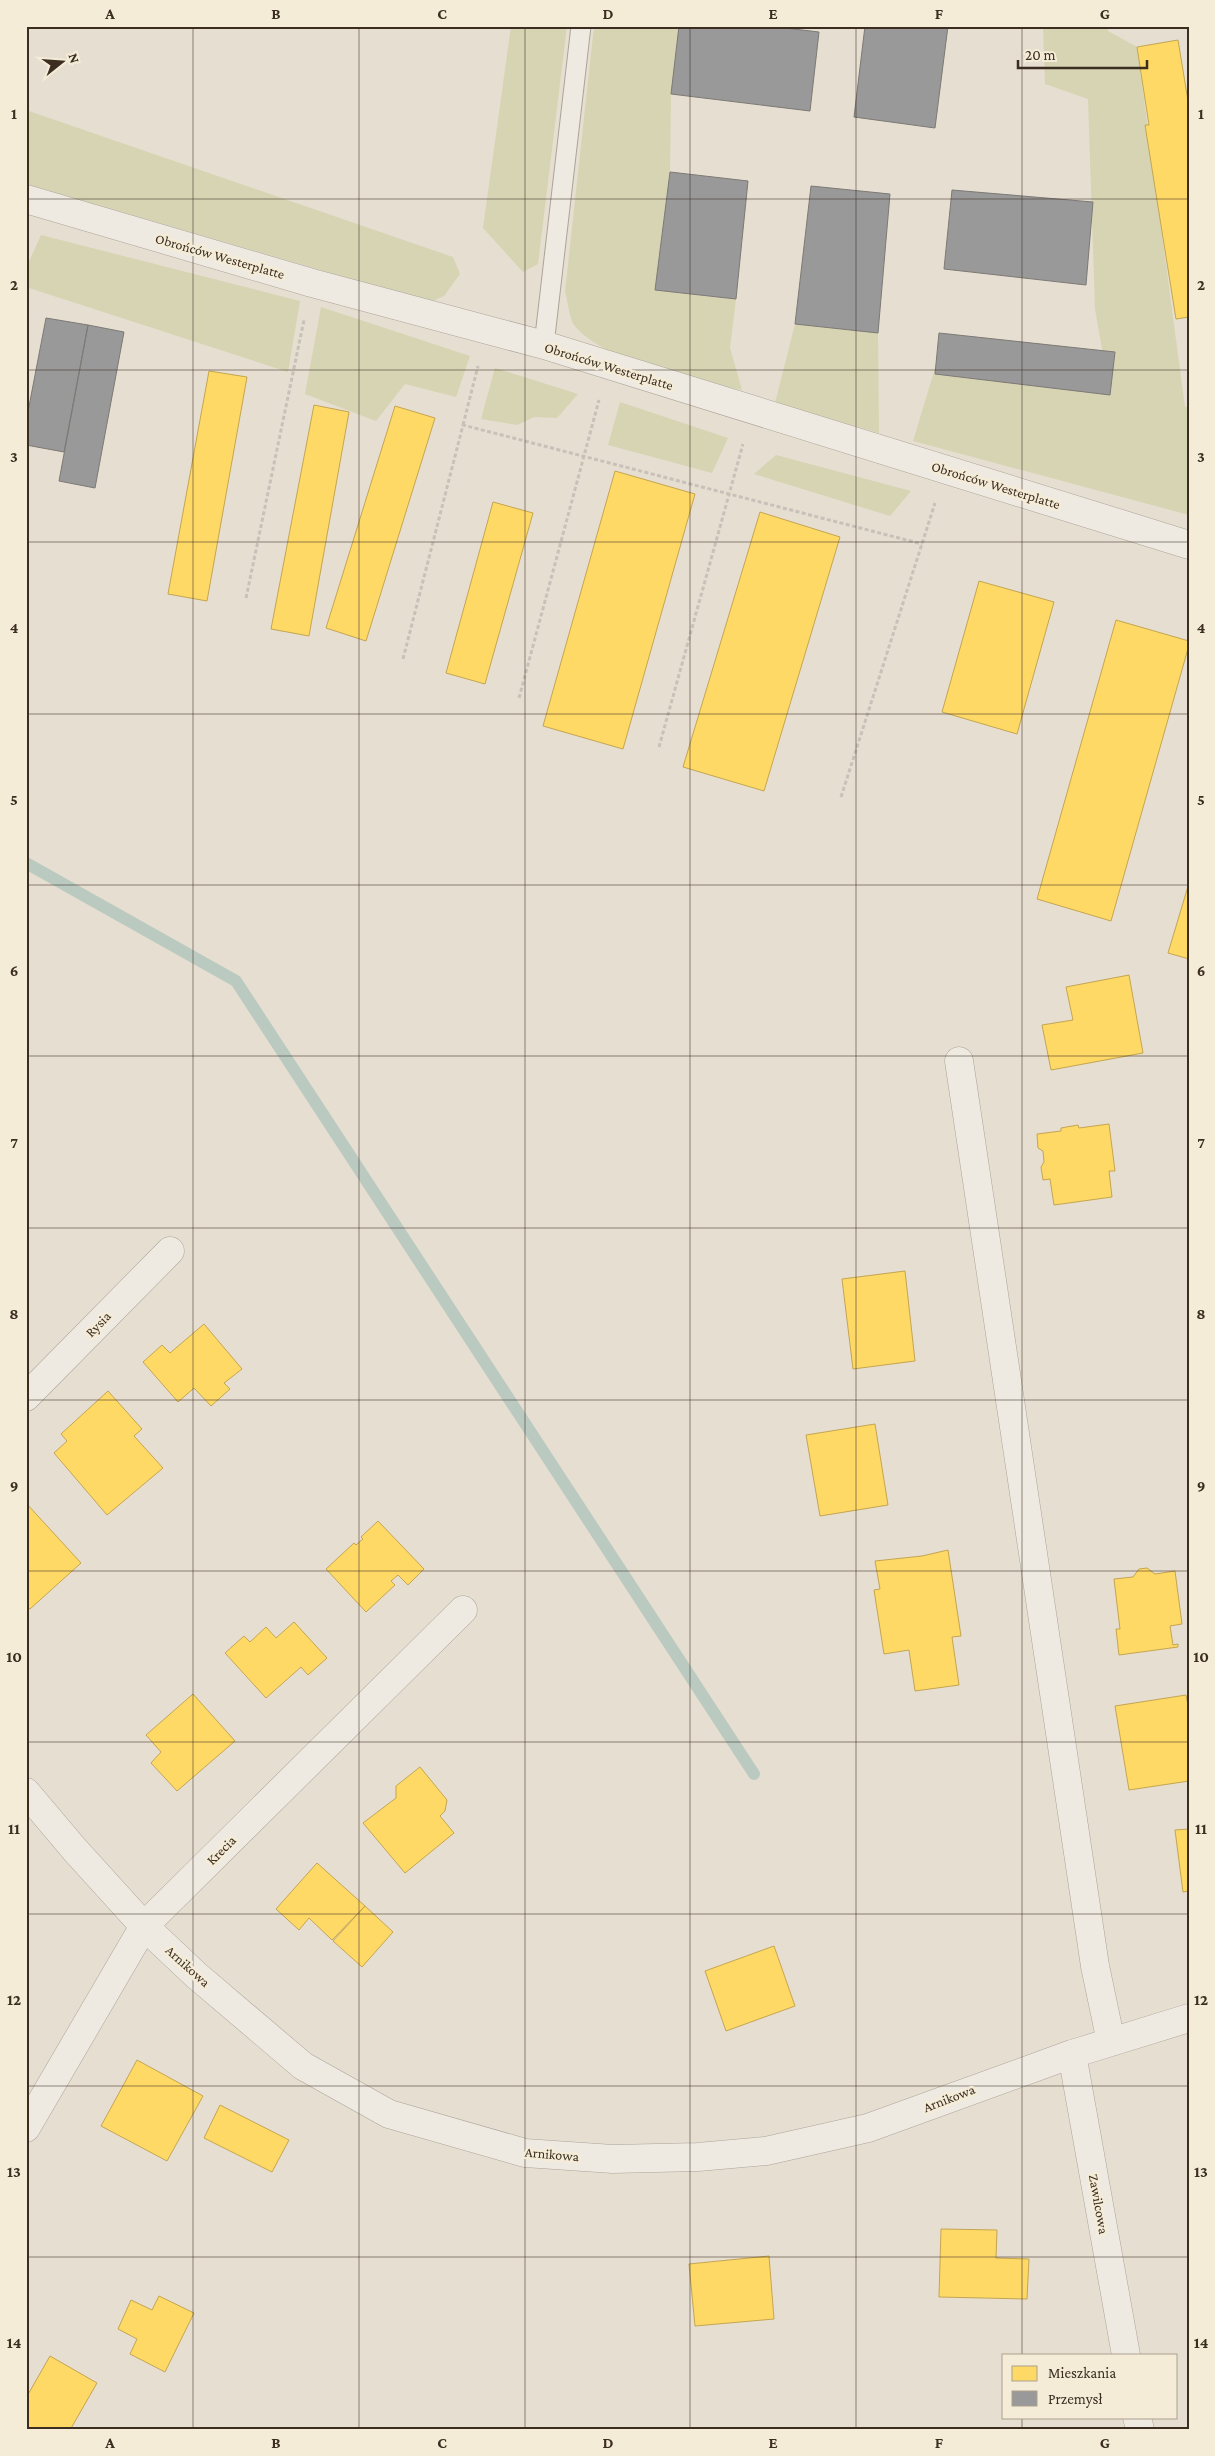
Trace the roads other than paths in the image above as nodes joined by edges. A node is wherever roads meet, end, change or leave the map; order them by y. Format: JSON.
{"nodes":[{"id":1,"x":581,"y":26,"type":"edge"},
{"id":2,"x":26,"y":199,"type":"edge"},
{"id":3,"x":544,"y":346,"type":"junction"},
{"id":4,"x":1189,"y":545,"type":"edge"},
{"id":5,"x":959,"y":1061,"type":"dead end"},
{"id":6,"x":170,"y":1251,"type":"dead end"},
{"id":7,"x":26,"y":1397,"type":"edge"},
{"id":8,"x":463,"y":1610,"type":"dead end"},
{"id":9,"x":26,"y":1792,"type":"edge"},
{"id":10,"x":144,"y":1926,"type":"junction"},
{"id":11,"x":1189,"y":2018,"type":"edge"},
{"id":12,"x":1111,"y":2042,"type":"junction"},
{"id":13,"x":1072,"y":2054,"type":"junction"},
{"id":14,"x":26,"y":2128,"type":"edge"},
{"id":15,"x":1126,"y":2354,"type":"edge"}],
"edges":[{"from":1,"to":3,"type":"lane"},
{"from":2,"to":3,"type":"street","name":"Obrońców Westerplatte"},
{"from":3,"to":4,"type":"street","name":"Obrońców Westerplatte"},
{"from":5,"to":12,"type":"street"},
{"from":6,"to":7,"type":"street","name":"Rysia"},
{"from":8,"to":10,"type":"street","name":"Krecia"},
{"from":9,"to":10,"type":"street","name":"Arnikowa"},
{"from":10,"to":13,"type":"street","name":"Arnikowa"},
{"from":10,"to":14,"type":"street","name":"Krecia"},
{"from":11,"to":12,"type":"street","name":"Arnikowa"},
{"from":12,"to":13,"type":"street","name":"Arnikowa"},
{"from":13,"to":15,"type":"street","name":"Zawilcowa"}]}
